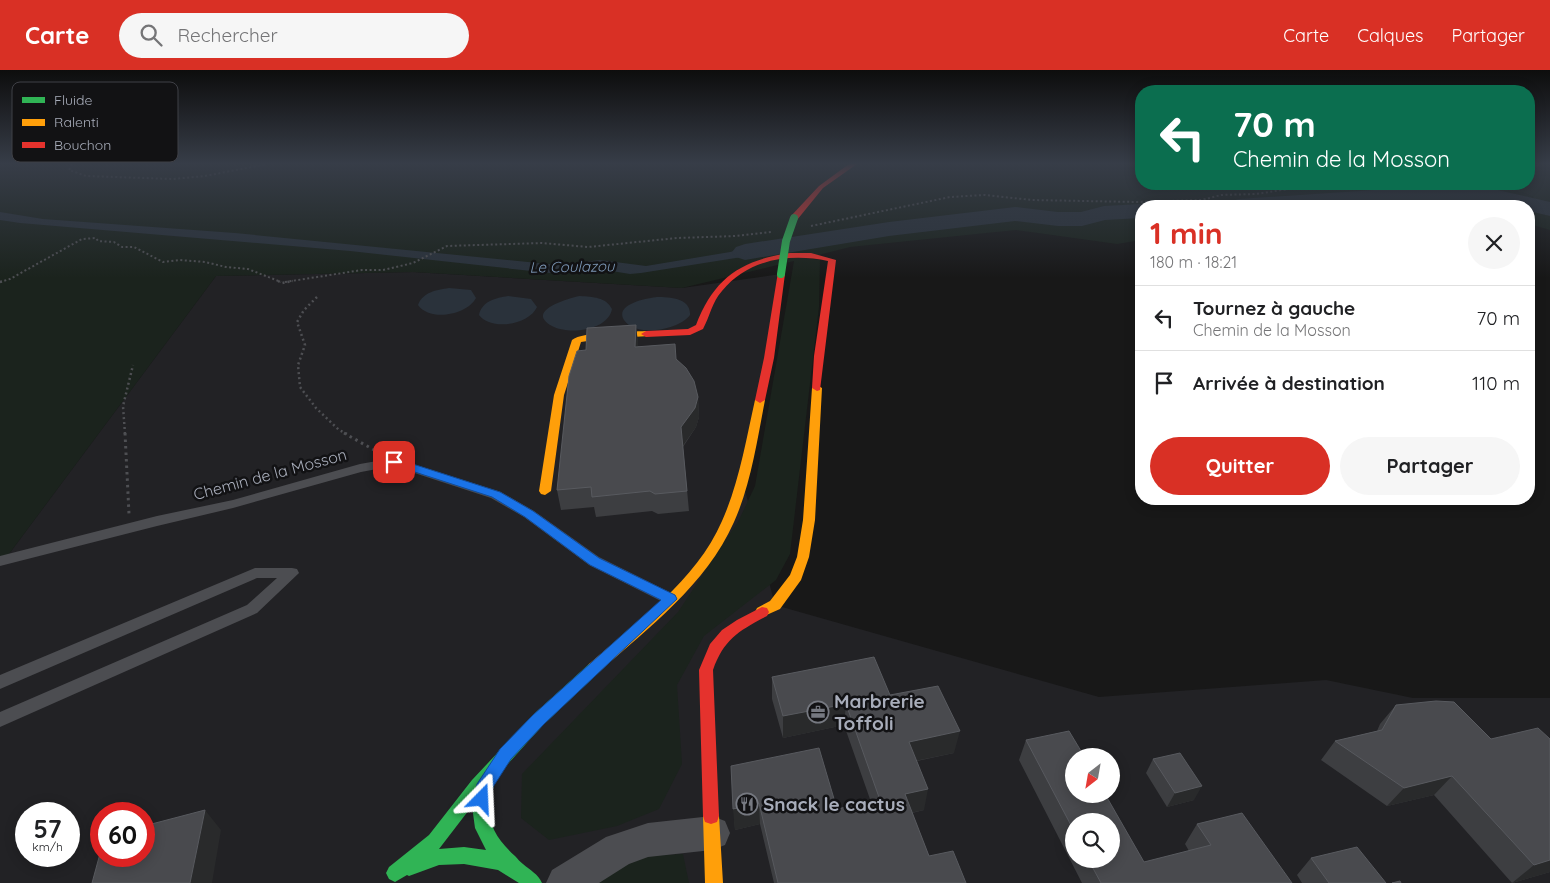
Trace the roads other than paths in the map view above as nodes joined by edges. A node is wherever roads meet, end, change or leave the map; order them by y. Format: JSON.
{"nodes":[{"id":1,"x":805,"y":202,"type":"edge"},
{"id":2,"x":545,"y":491,"type":"dead end"},
{"id":3,"x":0,"y":561,"type":"edge"},
{"id":4,"x":670,"y":599,"type":"junction"},
{"id":5,"x":0,"y":682,"type":"edge"},
{"id":6,"x":0,"y":720,"type":"edge"},
{"id":7,"x":505,"y":754,"type":"junction"},
{"id":8,"x":712,"y":833,"type":"junction"},
{"id":9,"x":514,"y":867,"type":"junction"},
{"id":10,"x":534,"y":883,"type":"edge"},
{"id":11,"x":565,"y":883,"type":"edge"},
{"id":12,"x":714,"y":883,"type":"edge"}],
"edges":[{"from":1,"to":4,"type":"street","bridge":true},
{"from":2,"to":8,"type":"street"},
{"from":3,"to":4,"type":"lane","name":"Chemin de la Mosson"},
{"from":4,"to":7,"type":"street"},
{"from":5,"to":6,"type":"lane"},
{"from":7,"to":9,"type":"street"},
{"from":7,"to":9,"type":"street"},
{"from":8,"to":11,"type":"street"},
{"from":8,"to":12,"type":"street"},
{"from":9,"to":10,"type":"street"}]}
